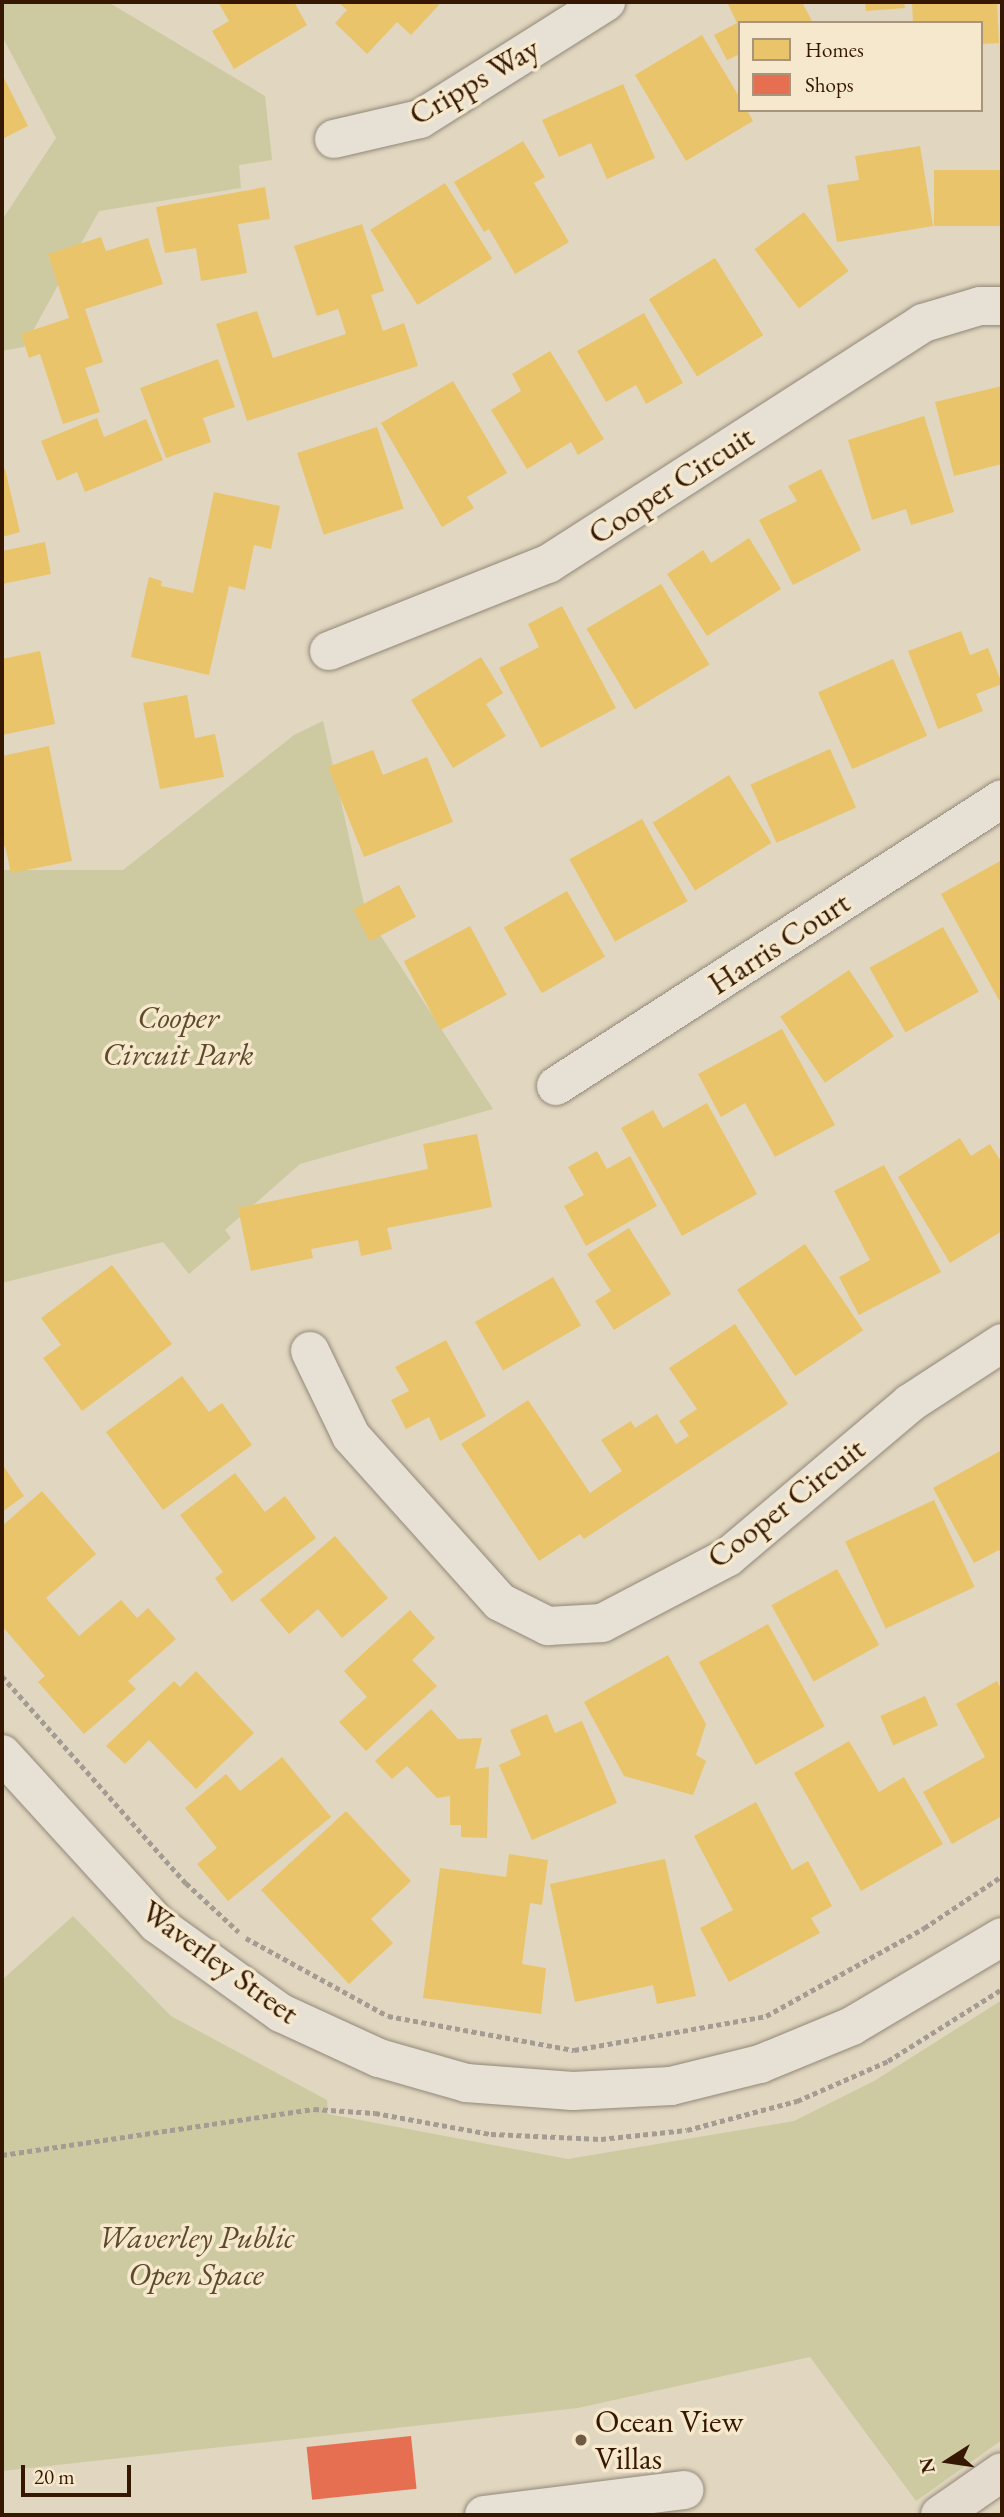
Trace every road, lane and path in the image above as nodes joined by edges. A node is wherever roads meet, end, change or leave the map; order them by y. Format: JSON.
{"nodes":[{"id":1,"x":606,"y":2,"type":"edge"},
{"id":2,"x":334,"y":139,"type":"dead end"},
{"id":3,"x":1002,"y":306,"type":"edge"},
{"id":4,"x":329,"y":651,"type":"dead end"},
{"id":5,"x":1002,"y":799,"type":"edge"},
{"id":6,"x":556,"y":1086,"type":"dead end"},
{"id":7,"x":1002,"y":1343,"type":"edge"},
{"id":8,"x":310,"y":1351,"type":"dead end"},
{"id":9,"x":2,"y":1676,"type":"edge"},
{"id":10,"x":2,"y":1754,"type":"edge"},
{"id":11,"x":1002,"y":1877,"type":"edge"},
{"id":12,"x":1002,"y":1937,"type":"edge"},
{"id":13,"x":375,"y":2112,"type":"dead end"},
{"id":14,"x":2,"y":2155,"type":"edge"},
{"id":15,"x":1002,"y":2472,"type":"edge"},
{"id":16,"x":684,"y":2490,"type":"dead end"},
{"id":17,"x":484,"y":2515,"type":"edge"},
{"id":18,"x":940,"y":2515,"type":"edge"}],
"edges":[{"from":1,"to":2,"type":"street","name":"Cripps Way"},
{"from":3,"to":4,"type":"street","name":"Cooper Circuit"},
{"from":5,"to":6,"type":"street","name":"Harris Court"},
{"from":7,"to":8,"type":"street","name":"Cooper Circuit"},
{"from":9,"to":11,"type":"path"},
{"from":10,"to":12,"type":"street","name":"Waverley Street"},
{"from":13,"to":14,"type":"path"},
{"from":15,"to":18,"type":"highway"},
{"from":16,"to":17,"type":"street"}]}
